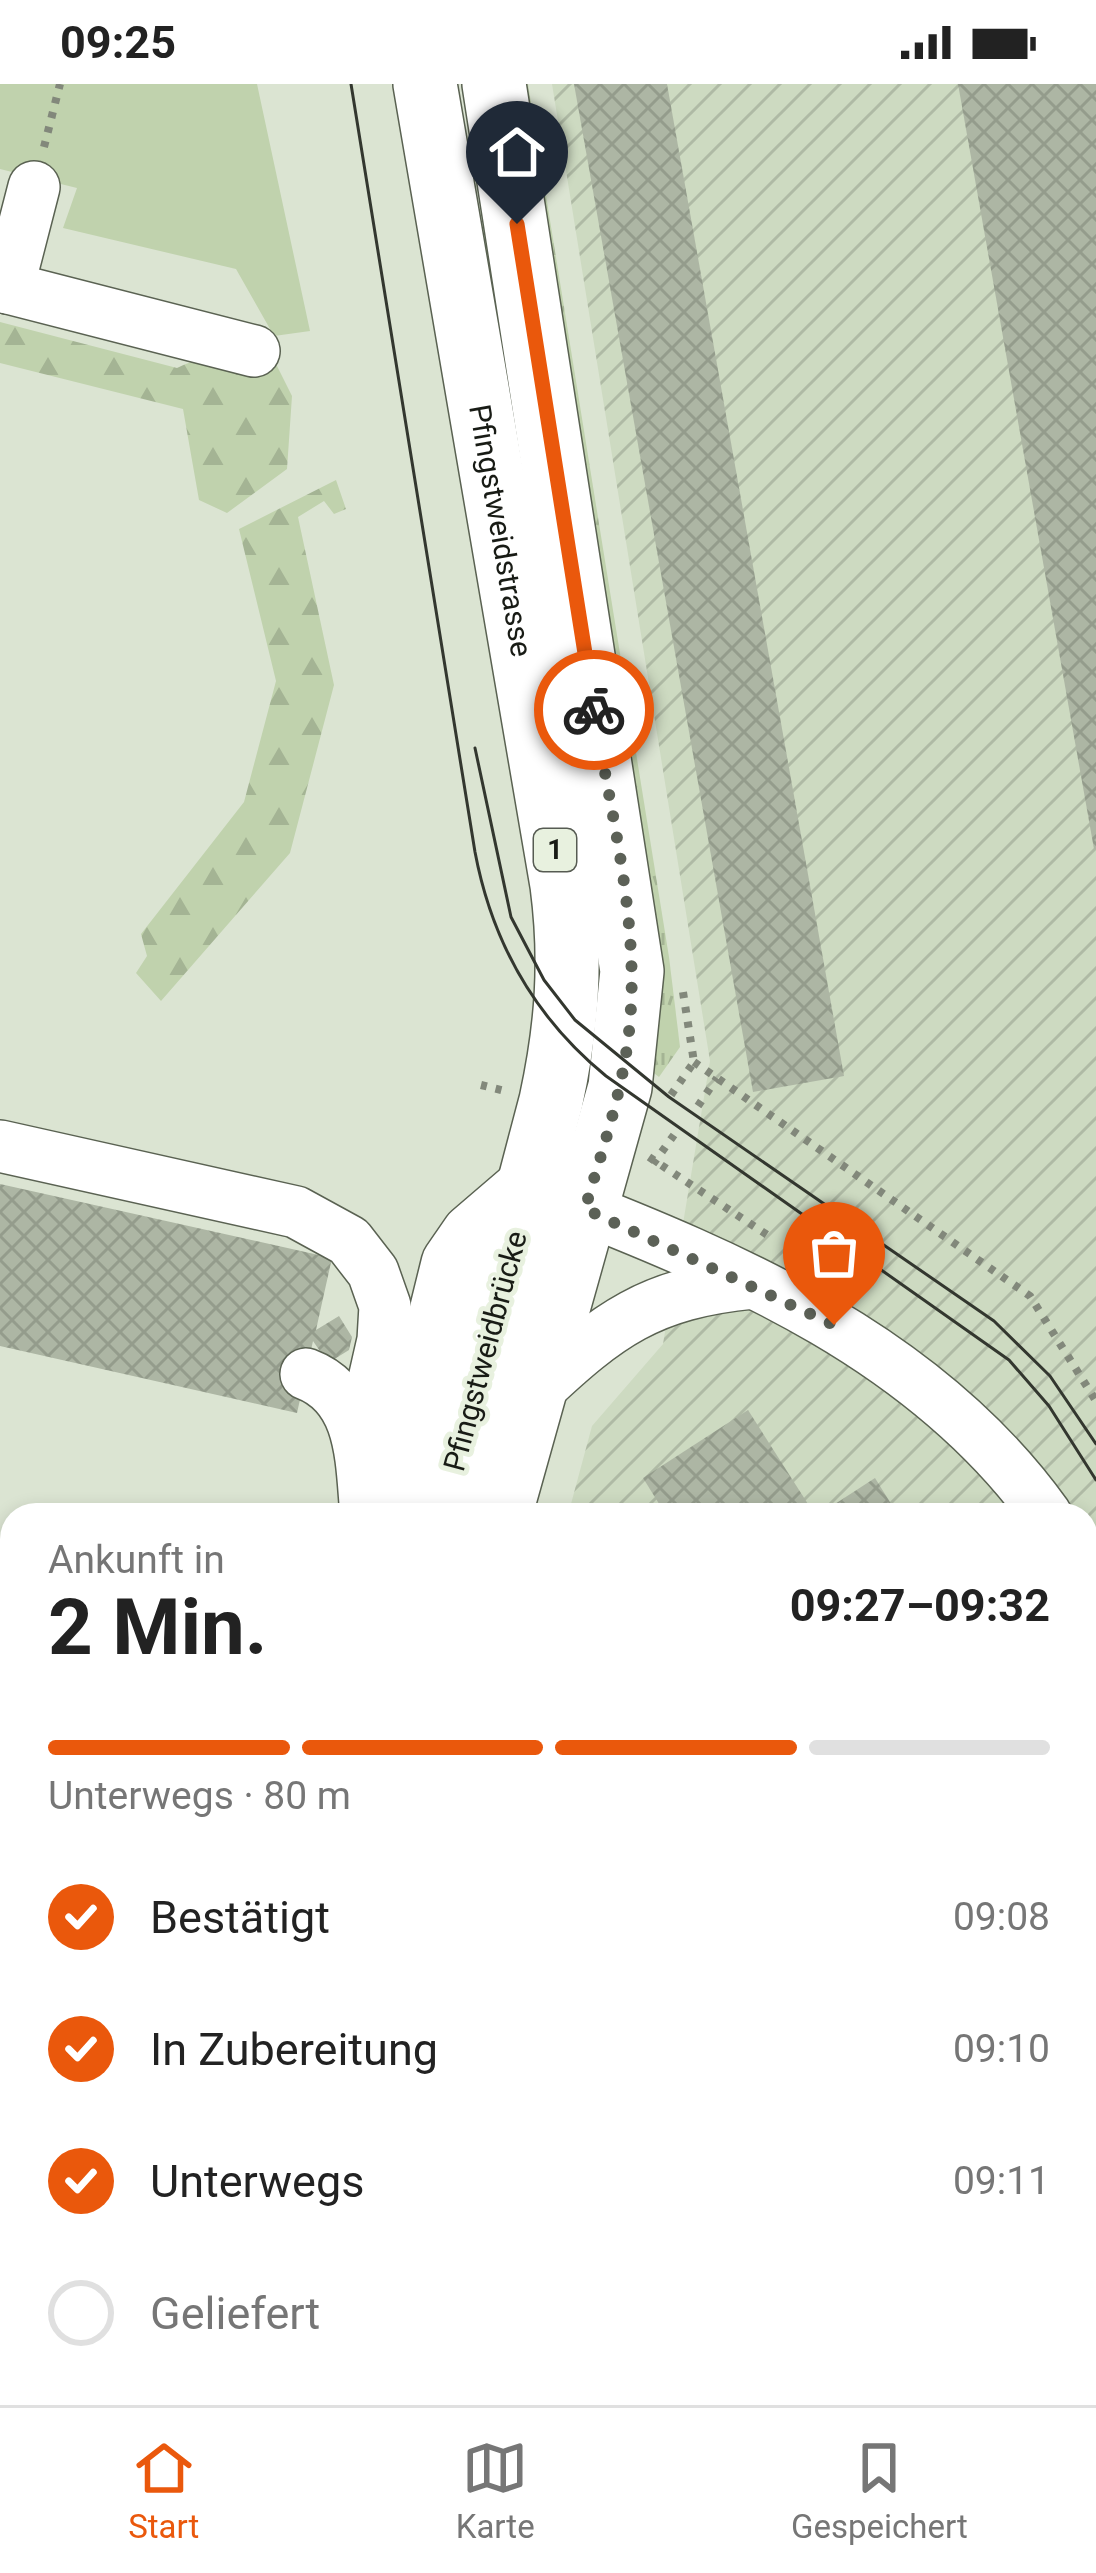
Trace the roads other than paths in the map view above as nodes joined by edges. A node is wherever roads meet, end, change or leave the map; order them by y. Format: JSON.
{"nodes":[{"id":1,"x":425,"y":84,"type":"edge"},
{"id":2,"x":494,"y":84,"type":"edge"},
{"id":3,"x":34,"y":187,"type":"road end"},
{"id":4,"x":4,"y":287,"type":"edge"},
{"id":5,"x":254,"y":351,"type":"dead end"},
{"id":6,"x":0,"y":1146,"type":"edge"},
{"id":7,"x":557,"y":1198,"type":"junction"},
{"id":8,"x":763,"y":1260,"type":"junction"},
{"id":9,"x":307,"y":1374,"type":"dead end"},
{"id":10,"x":535,"y":1393,"type":"junction"},
{"id":11,"x":359,"y":1441,"type":"junction"},
{"id":12,"x":365,"y":1503,"type":"edge"},
{"id":13,"x":394,"y":1503,"type":"edge"},
{"id":14,"x":446,"y":1503,"type":"edge"},
{"id":15,"x":503,"y":1503,"type":"edge"},
{"id":16,"x":1036,"y":1503,"type":"edge"}],
"edges":[{"from":1,"to":7,"type":"main road","name":"Pfingstweidstrasse","number":"1"},
{"from":2,"to":7,"type":"main road","name":"Pfingstweidstrasse","number":"1"},
{"from":3,"to":4,"type":"street"},
{"from":4,"to":5,"type":"street"},
{"from":6,"to":11,"type":"street"},
{"from":7,"to":8,"type":"street"},
{"from":7,"to":10,"type":"main road","name":"Pfingstweidstrasse","number":"1"},
{"from":7,"to":13,"type":"main road"},
{"from":7,"to":14,"type":"main road","name":"Pfingstweidbrücke","number":"1"},
{"from":8,"to":10,"type":"street"},
{"from":8,"to":16,"type":"street"},
{"from":9,"to":11,"type":"street"},
{"from":10,"to":15,"type":"main road","name":"Pfingstweidstrasse","number":"1"},
{"from":11,"to":12,"type":"street"}]}
